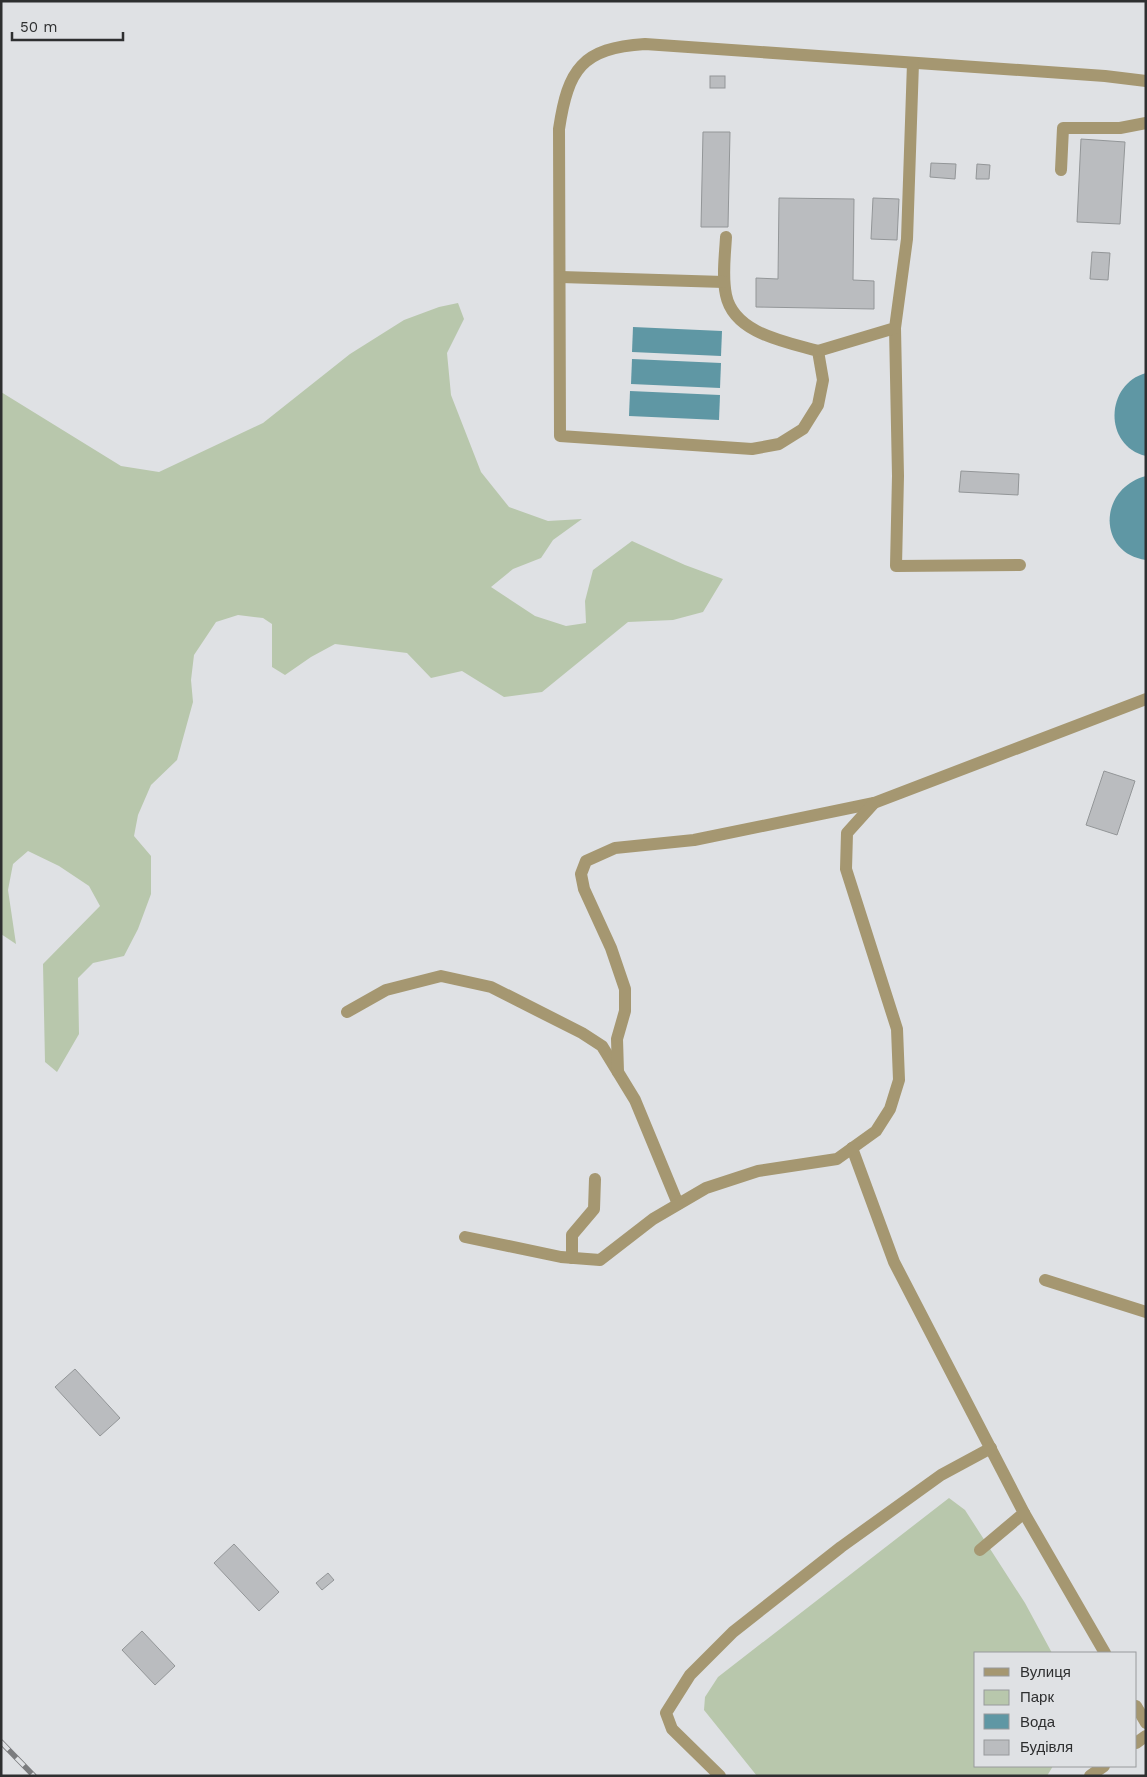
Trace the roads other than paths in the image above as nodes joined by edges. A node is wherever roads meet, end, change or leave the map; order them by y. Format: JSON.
{"nodes":[{"id":1,"x":913,"y":63,"type":"junction"},
{"id":2,"x":1146,"y":81,"type":"edge"},
{"id":3,"x":1146,"y":123,"type":"edge"},
{"id":4,"x":1060,"y":170,"type":"dead end"},
{"id":5,"x":726,"y":237,"type":"dead end"},
{"id":6,"x":560,"y":277,"type":"junction"},
{"id":7,"x":724,"y":282,"type":"junction"},
{"id":8,"x":895,"y":328,"type":"junction"},
{"id":9,"x":818,"y":351,"type":"junction"},
{"id":10,"x":1020,"y":565,"type":"dead end"},
{"id":11,"x":1146,"y":698,"type":"edge"},
{"id":12,"x":874,"y":803,"type":"junction"},
{"id":13,"x":347,"y":1012,"type":"dead end"},
{"id":14,"x":618,"y":1072,"type":"junction"},
{"id":15,"x":852,"y":1148,"type":"junction"},
{"id":16,"x":595,"y":1178,"type":"dead end"},
{"id":17,"x":678,"y":1204,"type":"junction"},
{"id":18,"x":465,"y":1237,"type":"dead end"},
{"id":19,"x":572,"y":1258,"type":"junction"},
{"id":20,"x":1045,"y":1280,"type":"dead end"},
{"id":21,"x":1146,"y":1312,"type":"edge"},
{"id":22,"x":991,"y":1448,"type":"junction"},
{"id":23,"x":1024,"y":1513,"type":"junction"},
{"id":24,"x":980,"y":1550,"type":"dead end"},
{"id":25,"x":1104,"y":1652,"type":"edge"},
{"id":26,"x":1137,"y":1708,"type":"edge"},
{"id":27,"x":1146,"y":1723,"type":"edge"},
{"id":28,"x":1103,"y":1767,"type":"edge"},
{"id":29,"x":720,"y":1776,"type":"edge"},
{"id":30,"x":1090,"y":1776,"type":"edge"}],
"edges":[{"from":1,"to":2,"type":"lane"},
{"from":1,"to":6,"type":"lane"},
{"from":1,"to":8,"type":"lane"},
{"from":3,"to":4,"type":"lane"},
{"from":5,"to":7,"type":"lane"},
{"from":6,"to":7,"type":"lane"},
{"from":6,"to":9,"type":"lane"},
{"from":7,"to":9,"type":"lane"},
{"from":8,"to":9,"type":"lane"},
{"from":8,"to":10,"type":"lane"},
{"from":11,"to":12,"type":"lane"},
{"from":12,"to":14,"type":"lane"},
{"from":12,"to":15,"type":"lane"},
{"from":13,"to":14,"type":"lane"},
{"from":14,"to":17,"type":"lane"},
{"from":15,"to":17,"type":"lane"},
{"from":15,"to":22,"type":"lane"},
{"from":16,"to":19,"type":"lane"},
{"from":17,"to":19,"type":"lane"},
{"from":18,"to":19,"type":"lane"},
{"from":20,"to":21,"type":"lane"},
{"from":22,"to":23,"type":"lane"},
{"from":22,"to":29,"type":"lane"},
{"from":23,"to":24,"type":"lane"},
{"from":23,"to":25,"type":"lane"},
{"from":26,"to":27,"type":"lane"},
{"from":28,"to":30,"type":"lane"}]}
